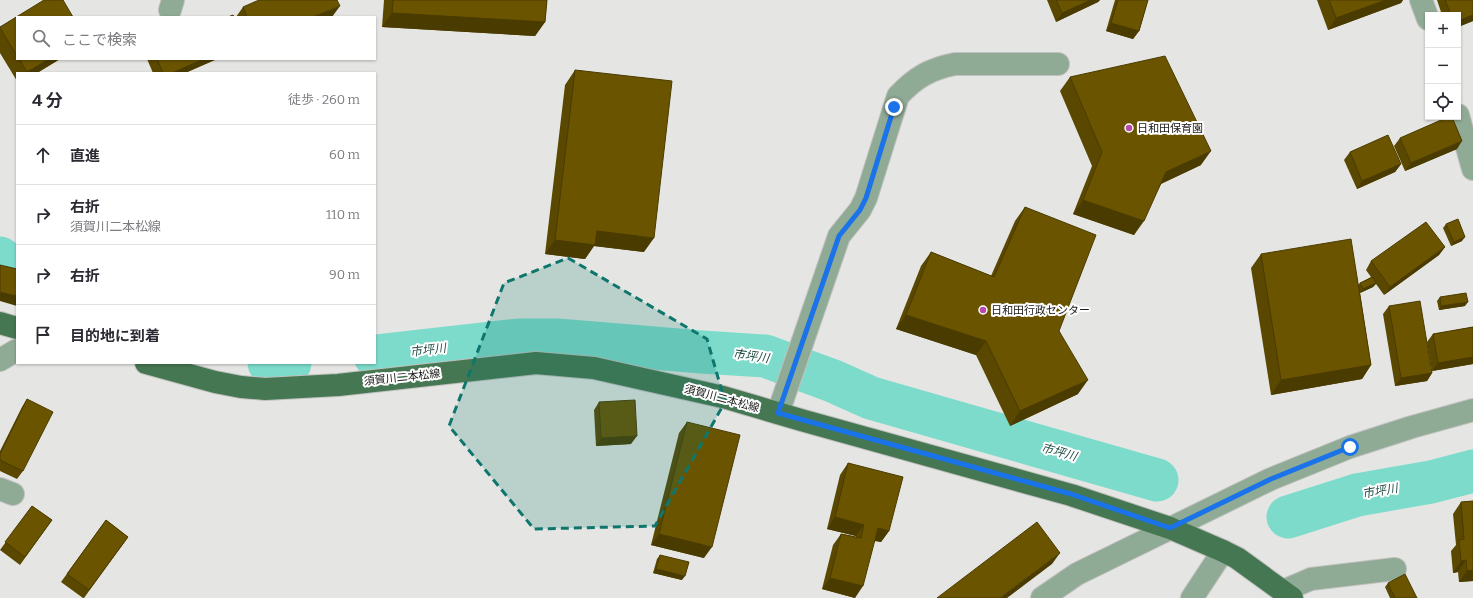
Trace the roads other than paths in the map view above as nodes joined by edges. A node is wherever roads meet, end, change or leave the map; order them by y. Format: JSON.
{"nodes":[{"id":1,"x":1421,"y":0,"type":"edge"},
{"id":2,"x":1425,"y":12,"type":"edge"},
{"id":3,"x":1058,"y":64,"type":"dead end"},
{"id":4,"x":1459,"y":120,"type":"edge"},
{"id":5,"x":1473,"y":169,"type":"edge"},
{"id":6,"x":0,"y":323,"type":"edge"},
{"id":7,"x":16,"y":328,"type":"edge"},
{"id":8,"x":16,"y":351,"type":"edge"},
{"id":9,"x":0,"y":360,"type":"edge"},
{"id":10,"x":150,"y":364,"type":"edge"},
{"id":11,"x":1473,"y":410,"type":"edge"},
{"id":12,"x":778,"y":413,"type":"junction"},
{"id":13,"x":1170,"y":528,"type":"junction"},
{"id":14,"x":1222,"y":551,"type":"junction"},
{"id":15,"x":1395,"y":569,"type":"dead end"},
{"id":16,"x":1287,"y":595,"type":"edge"},
{"id":17,"x":1042,"y":598,"type":"edge"},
{"id":18,"x":1192,"y":598,"type":"edge"}],
"edges":[{"from":1,"to":2,"type":"street"},
{"from":3,"to":12,"type":"street"},
{"from":4,"to":5,"type":"street"},
{"from":6,"to":7,"type":"main road"},
{"from":8,"to":9,"type":"street"},
{"from":10,"to":12,"type":"main road","name":"須賀川二本松線"},
{"from":11,"to":13,"type":"street"},
{"from":12,"to":13,"type":"main road","name":"須賀川二本松線"},
{"from":13,"to":14,"type":"main road","name":"須賀川二本松線"},
{"from":13,"to":17,"type":"street"},
{"from":14,"to":16,"type":"main road","name":"須賀川二本松線"},
{"from":14,"to":18,"type":"street"},
{"from":15,"to":16,"type":"street"}]}
